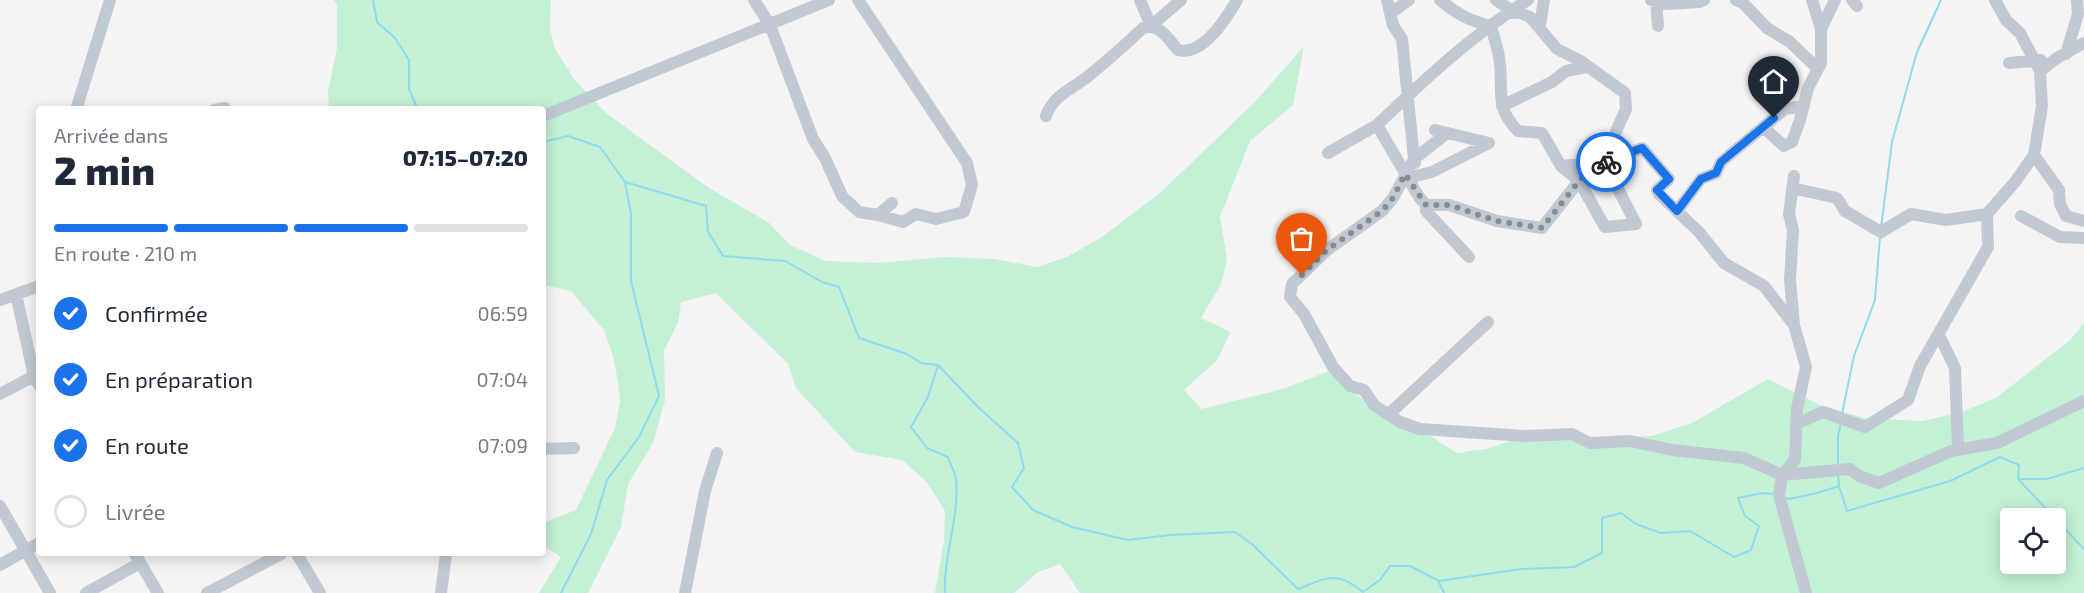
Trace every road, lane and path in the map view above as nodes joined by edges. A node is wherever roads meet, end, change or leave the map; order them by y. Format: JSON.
{"nodes":[{"id":1,"x":110,"y":0,"type":"edge"},
{"id":2,"x":754,"y":0,"type":"edge"},
{"id":3,"x":829,"y":0,"type":"edge"},
{"id":4,"x":858,"y":0,"type":"edge"},
{"id":5,"x":1140,"y":0,"type":"edge"},
{"id":6,"x":1181,"y":0,"type":"edge"},
{"id":7,"x":1237,"y":0,"type":"edge"},
{"id":8,"x":1388,"y":0,"type":"edge"},
{"id":9,"x":1409,"y":0,"type":"edge"},
{"id":10,"x":1440,"y":0,"type":"edge"},
{"id":11,"x":1496,"y":0,"type":"edge"},
{"id":12,"x":1528,"y":0,"type":"edge"},
{"id":13,"x":1544,"y":0,"type":"edge"},
{"id":14,"x":1654,"y":0,"type":"edge"},
{"id":15,"x":1717,"y":0,"type":"edge"},
{"id":16,"x":1736,"y":0,"type":"edge"},
{"id":17,"x":1812,"y":0,"type":"edge"},
{"id":18,"x":1835,"y":0,"type":"edge"},
{"id":19,"x":1995,"y":0,"type":"edge"},
{"id":20,"x":2077,"y":0,"type":"edge"},
{"id":21,"x":1702,"y":1,"type":"edge"},
{"id":22,"x":1509,"y":11,"type":"junction"},
{"id":23,"x":1391,"y":13,"type":"junction"},
{"id":24,"x":770,"y":25,"type":"junction"},
{"id":25,"x":1540,"y":25,"type":"junction"},
{"id":26,"x":1151,"y":26,"type":"junction"},
{"id":27,"x":1491,"y":26,"type":"junction"},
{"id":28,"x":1659,"y":27,"type":"dead end"},
{"id":29,"x":1821,"y":28,"type":"junction"},
{"id":30,"x":2084,"y":43,"type":"edge"},
{"id":31,"x":2061,"y":56,"type":"junction"},
{"id":32,"x":2008,"y":63,"type":"dead end"},
{"id":33,"x":2038,"y":66,"type":"junction"},
{"id":34,"x":1587,"y":67,"type":"junction"},
{"id":35,"x":1818,"y":69,"type":"junction"},
{"id":36,"x":1408,"y":95,"type":"junction"},
{"id":37,"x":77,"y":106,"type":"edge"},
{"id":38,"x":1502,"y":106,"type":"junction"},
{"id":39,"x":1804,"y":106,"type":"junction"},
{"id":40,"x":546,"y":115,"type":"edge"},
{"id":41,"x":1046,"y":116,"type":"dead end"},
{"id":42,"x":1377,"y":125,"type":"junction"},
{"id":43,"x":1763,"y":127,"type":"junction"},
{"id":44,"x":1329,"y":153,"type":"dead end"},
{"id":45,"x":2034,"y":155,"type":"junction"},
{"id":46,"x":1414,"y":159,"type":"junction"},
{"id":47,"x":1604,"y":159,"type":"junction"},
{"id":48,"x":1561,"y":166,"type":"junction"},
{"id":49,"x":1410,"y":176,"type":"junction"},
{"id":50,"x":1579,"y":181,"type":"junction"},
{"id":51,"x":1422,"y":201,"type":"junction"},
{"id":52,"x":892,"y":203,"type":"dead end"},
{"id":53,"x":1677,"y":211,"type":"junction"},
{"id":54,"x":1987,"y":214,"type":"junction"},
{"id":55,"x":878,"y":215,"type":"junction"},
{"id":56,"x":2021,"y":216,"type":"dead end"},
{"id":57,"x":2084,"y":221,"type":"edge"},
{"id":58,"x":2084,"y":238,"type":"edge"},
{"id":59,"x":1469,"y":257,"type":"dead end"},
{"id":60,"x":36,"y":287,"type":"edge"},
{"id":61,"x":16,"y":294,"type":"junction"},
{"id":62,"x":0,"y":300,"type":"edge"},
{"id":63,"x":1488,"y":322,"type":"dead end"},
{"id":64,"x":1794,"y":325,"type":"junction"},
{"id":65,"x":1938,"y":335,"type":"junction"},
{"id":66,"x":36,"y":381,"type":"edge"},
{"id":67,"x":0,"y":394,"type":"edge"},
{"id":68,"x":2084,"y":400,"type":"edge"},
{"id":69,"x":1389,"y":414,"type":"junction"},
{"id":70,"x":1796,"y":424,"type":"junction"},
{"id":71,"x":574,"y":448,"type":"dead end"},
{"id":72,"x":546,"y":449,"type":"edge"},
{"id":73,"x":1958,"y":450,"type":"junction"},
{"id":74,"x":717,"y":453,"type":"dead end"},
{"id":75,"x":1782,"y":475,"type":"junction"},
{"id":76,"x":0,"y":506,"type":"edge"},
{"id":77,"x":36,"y":545,"type":"edge"},
{"id":78,"x":26,"y":550,"type":"junction"},
{"id":79,"x":277,"y":556,"type":"edge"},
{"id":80,"x":298,"y":556,"type":"edge"},
{"id":81,"x":446,"y":556,"type":"edge"},
{"id":82,"x":138,"y":558,"type":"edge"},
{"id":83,"x":0,"y":565,"type":"edge"},
{"id":84,"x":50,"y":593,"type":"edge"},
{"id":85,"x":86,"y":593,"type":"edge"},
{"id":86,"x":158,"y":593,"type":"edge"},
{"id":87,"x":207,"y":593,"type":"edge"},
{"id":88,"x":320,"y":593,"type":"edge"},
{"id":89,"x":441,"y":593,"type":"edge"},
{"id":90,"x":685,"y":593,"type":"edge"},
{"id":91,"x":1806,"y":593,"type":"edge"}],
"edges":[{"from":1,"to":37,"type":"street"},
{"from":2,"to":24,"type":"street"},
{"from":3,"to":24,"type":"street"},
{"from":4,"to":55,"type":"street"},
{"from":5,"to":26,"type":"street"},
{"from":6,"to":26,"type":"street"},
{"from":7,"to":26,"type":"street"},
{"from":8,"to":23,"type":"street"},
{"from":9,"to":23,"type":"street"},
{"from":10,"to":27,"type":"street"},
{"from":11,"to":22,"type":"street"},
{"from":12,"to":22,"type":"street"},
{"from":13,"to":25,"type":"street"},
{"from":14,"to":21,"type":"street"},
{"from":14,"to":28,"type":"street"},
{"from":15,"to":21,"type":"street"},
{"from":16,"to":35,"type":"street"},
{"from":17,"to":29,"type":"street"},
{"from":18,"to":29,"type":"street"},
{"from":19,"to":33,"type":"street"},
{"from":20,"to":31,"type":"street"},
{"from":22,"to":25,"type":"street"},
{"from":22,"to":27,"type":"street"},
{"from":23,"to":36,"type":"street"},
{"from":24,"to":40,"type":"street"},
{"from":24,"to":55,"type":"street"},
{"from":25,"to":34,"type":"street"},
{"from":26,"to":41,"type":"street"},
{"from":27,"to":36,"type":"street"},
{"from":27,"to":38,"type":"street"},
{"from":29,"to":35,"type":"street"},
{"from":30,"to":31,"type":"street"},
{"from":31,"to":33,"type":"street"},
{"from":32,"to":33,"type":"street"},
{"from":33,"to":45,"type":"street"},
{"from":34,"to":38,"type":"street"},
{"from":34,"to":47,"type":"street"},
{"from":35,"to":39,"type":"street"},
{"from":36,"to":42,"type":"street"},
{"from":36,"to":46,"type":"street"},
{"from":38,"to":48,"type":"street"},
{"from":39,"to":43,"type":"street"},
{"from":39,"to":43,"type":"street"},
{"from":42,"to":44,"type":"street"},
{"from":42,"to":49,"type":"street"},
{"from":43,"to":53,"type":"street"},
{"from":45,"to":54,"type":"street"},
{"from":45,"to":57,"type":"street"},
{"from":46,"to":49,"type":"street"},
{"from":46,"to":49,"type":"street"},
{"from":47,"to":48,"type":"street"},
{"from":47,"to":50,"type":"street"},
{"from":47,"to":50,"type":"street"},
{"from":47,"to":53,"type":"street"},
{"from":48,"to":50,"type":"street"},
{"from":49,"to":51,"type":"street"},
{"from":49,"to":69,"type":"street"},
{"from":50,"to":51,"type":"street"},
{"from":51,"to":59,"type":"street"},
{"from":52,"to":55,"type":"street"},
{"from":53,"to":64,"type":"street"},
{"from":54,"to":64,"type":"street"},
{"from":54,"to":65,"type":"street"},
{"from":56,"to":58,"type":"street"},
{"from":60,"to":61,"type":"street"},
{"from":61,"to":62,"type":"street"},
{"from":61,"to":66,"type":"street"},
{"from":63,"to":69,"type":"street"},
{"from":64,"to":70,"type":"street"},
{"from":65,"to":70,"type":"street"},
{"from":65,"to":73,"type":"street"},
{"from":66,"to":67,"type":"street"},
{"from":68,"to":73,"type":"street"},
{"from":69,"to":75,"type":"street"},
{"from":70,"to":75,"type":"street"},
{"from":71,"to":72,"type":"street"},
{"from":73,"to":75,"type":"street"},
{"from":74,"to":90,"type":"street"},
{"from":75,"to":91,"type":"street"},
{"from":76,"to":78,"type":"street"},
{"from":77,"to":78,"type":"street"},
{"from":78,"to":83,"type":"street"},
{"from":78,"to":84,"type":"street"},
{"from":79,"to":87,"type":"street"},
{"from":80,"to":88,"type":"street"},
{"from":81,"to":89,"type":"street"},
{"from":82,"to":85,"type":"street"},
{"from":82,"to":86,"type":"street"}]}
